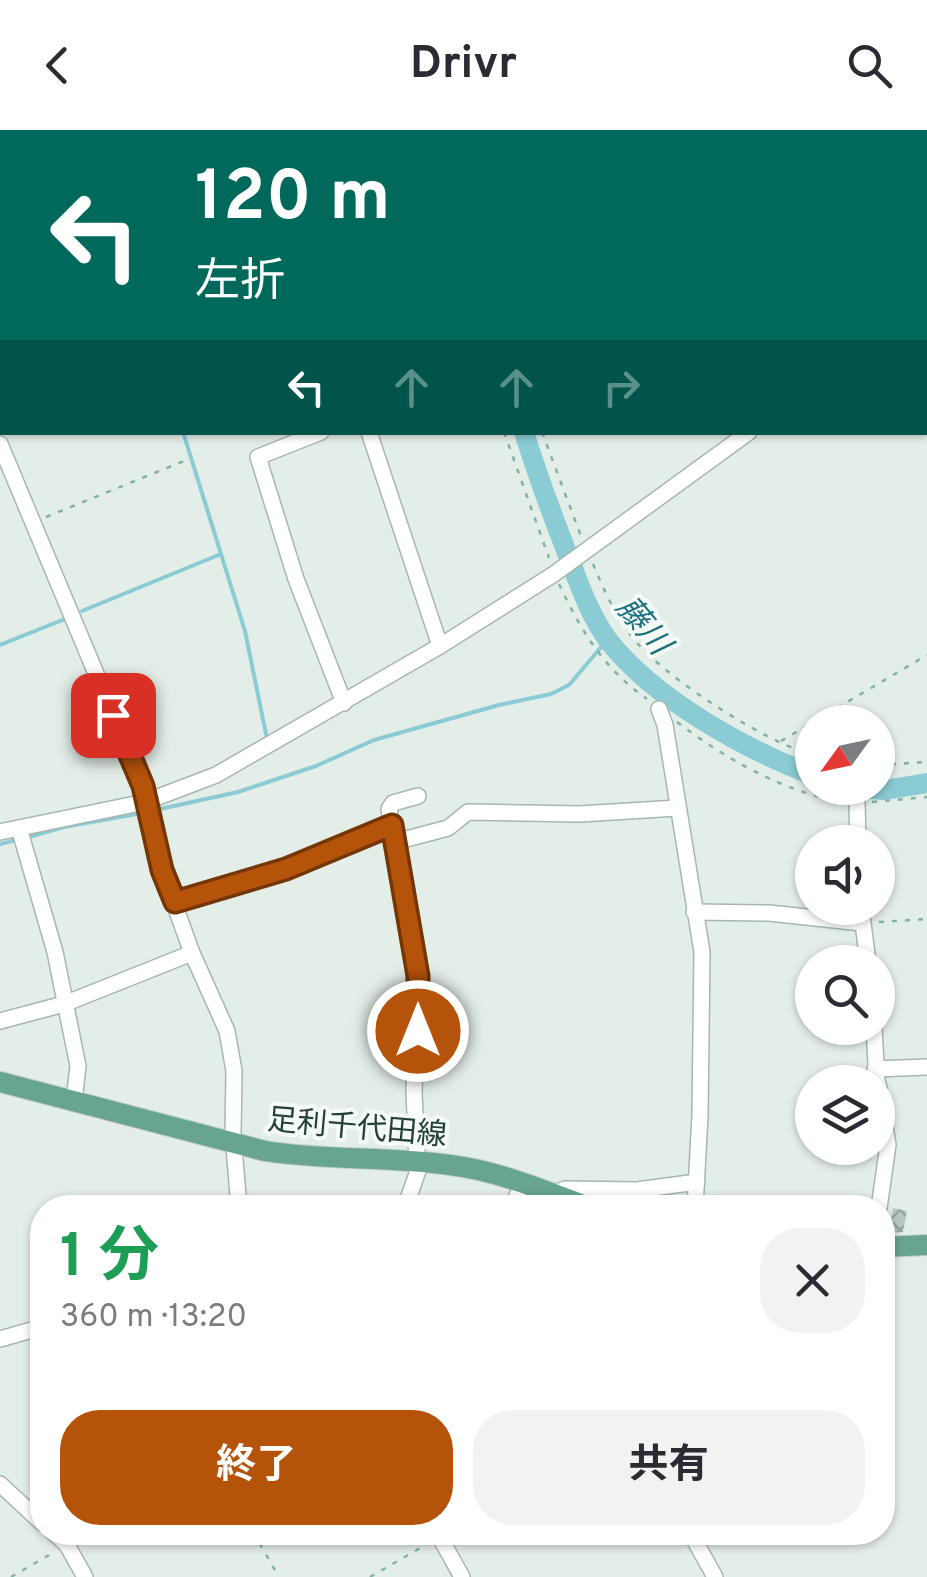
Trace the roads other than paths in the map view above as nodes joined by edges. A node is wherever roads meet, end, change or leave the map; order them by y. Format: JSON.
{"nodes":[{"id":1,"x":313,"y":435,"type":"edge"},
{"id":2,"x":370,"y":435,"type":"edge"},
{"id":3,"x":745,"y":435,"type":"edge"},
{"id":4,"x":0,"y":444,"type":"edge"},
{"id":5,"x":440,"y":646,"type":"junction"},
{"id":6,"x":344,"y":702,"type":"junction"},
{"id":7,"x":659,"y":709,"type":"road end"},
{"id":8,"x":418,"y":796,"type":"dead end"},
{"id":9,"x":145,"y":802,"type":"junction"},
{"id":10,"x":677,"y":808,"type":"junction"},
{"id":11,"x":392,"y":825,"type":"junction"},
{"id":12,"x":19,"y":828,"type":"junction"},
{"id":13,"x":0,"y":832,"type":"edge"},
{"id":14,"x":396,"y":842,"type":"junction"},
{"id":15,"x":175,"y":902,"type":"junction"},
{"id":16,"x":694,"y":912,"type":"junction"},
{"id":17,"x":795,"y":914,"type":"edge"},
{"id":18,"x":192,"y":952,"type":"junction"},
{"id":19,"x":64,"y":1004,"type":"junction"},
{"id":20,"x":0,"y":1021,"type":"edge"},
{"id":21,"x":927,"y":1066,"type":"edge"},
{"id":22,"x":895,"y":1074,"type":"edge"},
{"id":23,"x":0,"y":1082,"type":"edge"},
{"id":24,"x":74,"y":1102,"type":"junction"},
{"id":25,"x":234,"y":1145,"type":"junction"},
{"id":26,"x":419,"y":1162,"type":"junction"},
{"id":27,"x":885,"y":1165,"type":"edge"},
{"id":28,"x":697,"y":1182,"type":"junction"},
{"id":29,"x":523,"y":1184,"type":"junction"},
{"id":30,"x":552,"y":1194,"type":"joint"},
{"id":31,"x":238,"y":1195,"type":"edge"},
{"id":32,"x":409,"y":1195,"type":"edge"},
{"id":33,"x":518,"y":1195,"type":"edge"},
{"id":34,"x":696,"y":1195,"type":"edge"},
{"id":35,"x":881,"y":1195,"type":"edge"},
{"id":36,"x":895,"y":1246,"type":"edge"},
{"id":37,"x":927,"y":1246,"type":"edge"},
{"id":38,"x":30,"y":1330,"type":"edge"},
{"id":39,"x":0,"y":1338,"type":"edge"},
{"id":40,"x":0,"y":1484,"type":"edge"},
{"id":41,"x":30,"y":1512,"type":"edge"},
{"id":42,"x":66,"y":1545,"type":"edge"},
{"id":43,"x":446,"y":1545,"type":"edge"},
{"id":44,"x":697,"y":1545,"type":"edge"},
{"id":45,"x":85,"y":1577,"type":"edge"},
{"id":46,"x":462,"y":1577,"type":"edge"},
{"id":47,"x":715,"y":1577,"type":"edge"}],
"edges":[{"from":1,"to":6,"type":"street"},
{"from":2,"to":5,"type":"street"},
{"from":3,"to":5,"type":"street"},
{"from":4,"to":9,"type":"street"},
{"from":5,"to":6,"type":"street"},
{"from":6,"to":9,"type":"street"},
{"from":7,"to":10,"type":"street"},
{"from":8,"to":11,"type":"street"},
{"from":9,"to":12,"type":"street"},
{"from":9,"to":15,"type":"street"},
{"from":10,"to":14,"type":"street"},
{"from":10,"to":16,"type":"street"},
{"from":11,"to":14,"type":"street"},
{"from":11,"to":15,"type":"street"},
{"from":12,"to":13,"type":"street"},
{"from":12,"to":19,"type":"street"},
{"from":14,"to":26,"type":"street"},
{"from":15,"to":18,"type":"street"},
{"from":16,"to":17,"type":"street"},
{"from":16,"to":28,"type":"street"},
{"from":18,"to":19,"type":"street"},
{"from":18,"to":25,"type":"street"},
{"from":19,"to":20,"type":"street"},
{"from":19,"to":24,"type":"street"},
{"from":21,"to":22,"type":"street"},
{"from":23,"to":24,"type":"main road","name":"足利千代田線"},
{"from":24,"to":25,"type":"main road","name":"足利千代田線"},
{"from":25,"to":26,"type":"main road","name":"足利千代田線"},
{"from":25,"to":31,"type":"street"},
{"from":26,"to":29,"type":"main road","name":"足利千代田線"},
{"from":26,"to":32,"type":"street"},
{"from":27,"to":35,"type":"street"},
{"from":28,"to":30,"type":"street"},
{"from":28,"to":34,"type":"street"},
{"from":29,"to":30,"type":"main road","name":"足利千代田線"},
{"from":29,"to":33,"type":"street"},
{"from":36,"to":37,"type":"main road"},
{"from":38,"to":39,"type":"street"},
{"from":40,"to":41,"type":"street"},
{"from":42,"to":45,"type":"street"},
{"from":43,"to":46,"type":"street"},
{"from":44,"to":47,"type":"street"}]}
